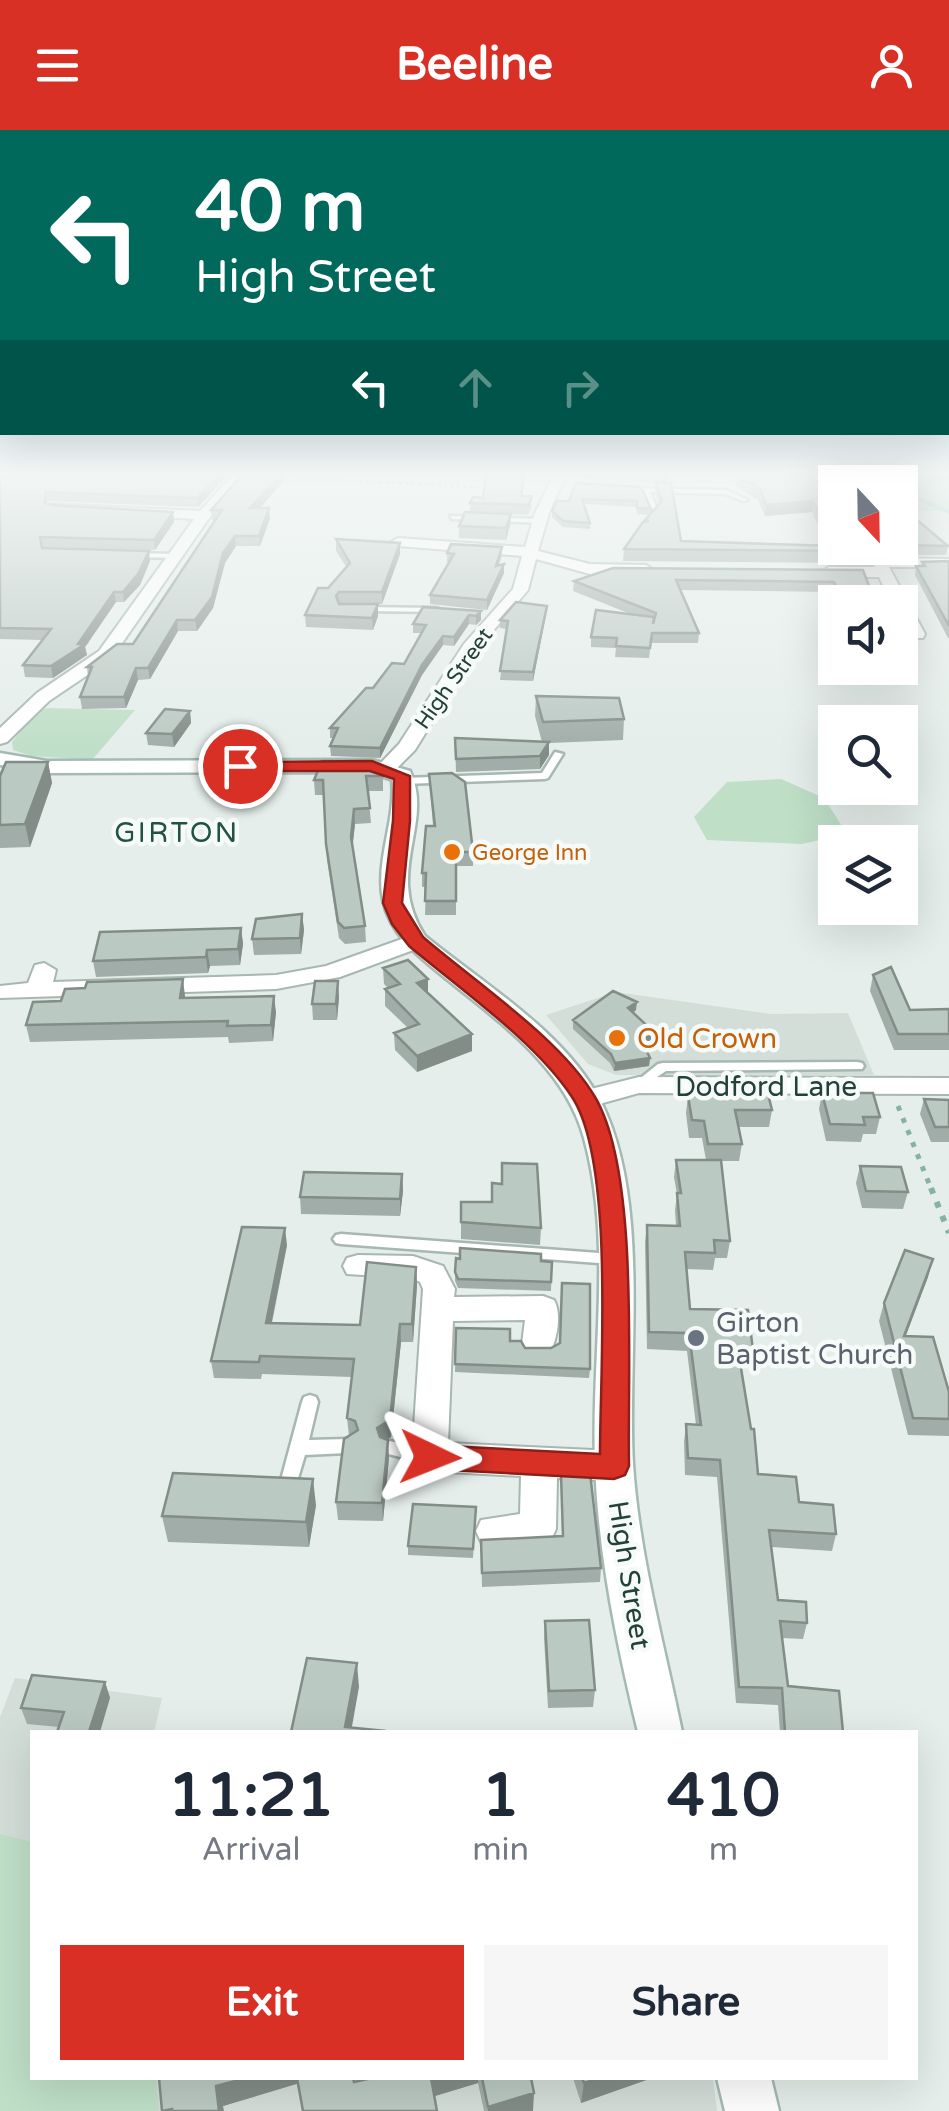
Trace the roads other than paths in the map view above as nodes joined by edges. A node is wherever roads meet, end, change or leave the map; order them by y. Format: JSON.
{"nodes":[{"id":1,"x":168,"y":567,"type":"edge"},
{"id":2,"x":526,"y":567,"type":"edge"},
{"id":3,"x":581,"y":567,"type":"edge"},
{"id":4,"x":835,"y":567,"type":"edge"},
{"id":5,"x":590,"y":569,"type":"junction"},
{"id":6,"x":668,"y":570,"type":"edge"},
{"id":7,"x":804,"y":572,"type":"edge"},
{"id":8,"x":555,"y":580,"type":"dead end"},
{"id":9,"x":538,"y":585,"type":"dead end"},
{"id":10,"x":520,"y":590,"type":"junction"},
{"id":11,"x":358,"y":610,"type":"edge"},
{"id":12,"x":440,"y":610,"type":"edge"},
{"id":13,"x":0,"y":738,"type":"edge"},
{"id":14,"x":558,"y":754,"type":"dead end"},
{"id":15,"x":0,"y":760,"type":"edge"},
{"id":16,"x":394,"y":775,"type":"junction"},
{"id":17,"x":416,"y":942,"type":"junction"},
{"id":18,"x":7,"y":992,"type":"dead end"},
{"id":19,"x":856,"y":1066,"type":"dead end"},
{"id":20,"x":640,"y":1086,"type":"junction"},
{"id":21,"x":949,"y":1086,"type":"edge"},
{"id":22,"x":585,"y":1099,"type":"junction"},
{"id":23,"x":350,"y":1252,"type":"joint"},
{"id":24,"x":612,"y":1259,"type":"junction"},
{"id":25,"x":436,"y":1309,"type":"junction"},
{"id":26,"x":538,"y":1344,"type":"edge"},
{"id":27,"x":310,"y":1402,"type":"dead end"},
{"id":28,"x":347,"y":1446,"type":"edge"},
{"id":29,"x":298,"y":1448,"type":"junction"},
{"id":30,"x":390,"y":1448,"type":"edge"},
{"id":31,"x":430,"y":1457,"type":"junction"},
{"id":32,"x":538,"y":1461,"type":"junction"},
{"id":33,"x":614,"y":1466,"type":"junction"},
{"id":34,"x":290,"y":1480,"type":"edge"},
{"id":35,"x":494,"y":1531,"type":"dead end"},
{"id":36,"x":660,"y":1730,"type":"edge"},
{"id":37,"x":744,"y":2080,"type":"edge"},
{"id":38,"x":752,"y":2111,"type":"edge"}],
"edges":[{"from":1,"to":13,"type":"street"},
{"from":2,"to":10,"type":"street","name":"High Street"},
{"from":3,"to":5,"type":"street"},
{"from":4,"to":7,"type":"street"},
{"from":5,"to":6,"type":"street"},
{"from":5,"to":8,"type":"street"},
{"from":9,"to":10,"type":"street"},
{"from":10,"to":16,"type":"street","name":"High Street"},
{"from":11,"to":12,"type":"lane"},
{"from":14,"to":16,"type":"lane"},
{"from":15,"to":16,"type":"street"},
{"from":16,"to":17,"type":"street","name":"High Street"},
{"from":17,"to":18,"type":"street"},
{"from":17,"to":22,"type":"street","name":"High Street"},
{"from":19,"to":20,"type":"lane"},
{"from":20,"to":21,"type":"street","name":"Dodford Lane"},
{"from":20,"to":22,"type":"street","name":"Dodford Lane"},
{"from":22,"to":24,"type":"street","name":"High Street"},
{"from":23,"to":24,"type":"lane"},
{"from":23,"to":25,"type":"street"},
{"from":24,"to":33,"type":"street","name":"High Street"},
{"from":25,"to":26,"type":"street"},
{"from":25,"to":31,"type":"street"},
{"from":27,"to":29,"type":"lane"},
{"from":28,"to":29,"type":"lane"},
{"from":29,"to":34,"type":"lane"},
{"from":30,"to":31,"type":"lane"},
{"from":31,"to":32,"type":"street"},
{"from":32,"to":33,"type":"street"},
{"from":32,"to":35,"type":"street"},
{"from":33,"to":36,"type":"street","name":"High Street"},
{"from":37,"to":38,"type":"street"}]}
